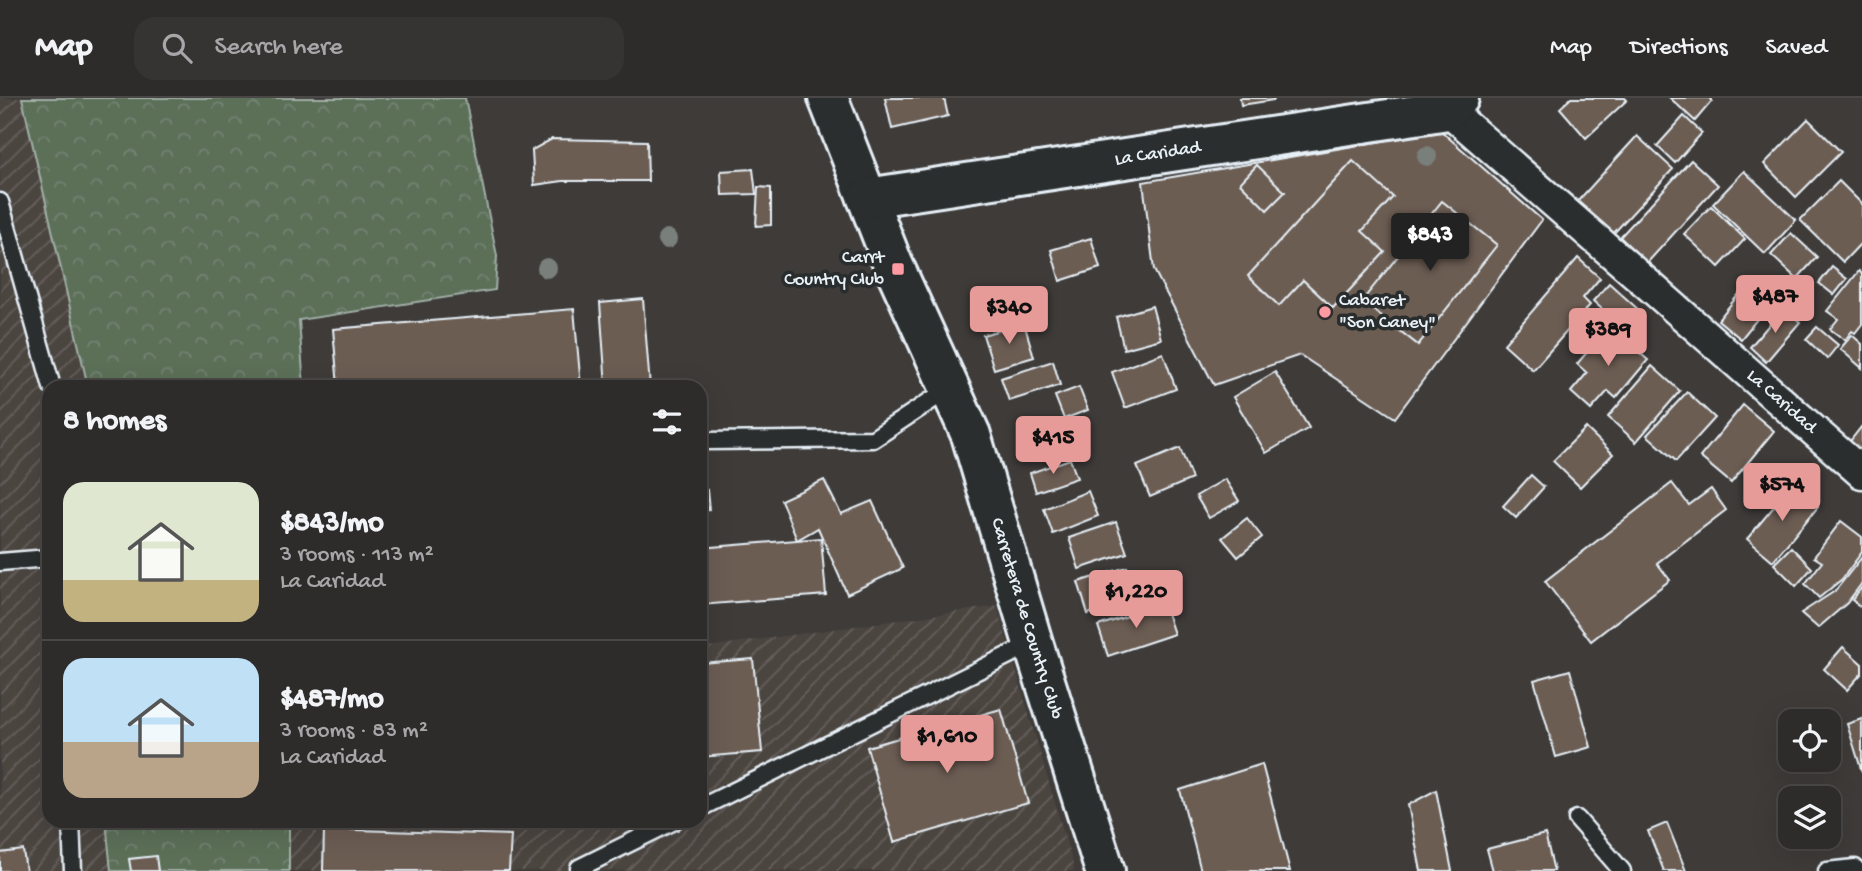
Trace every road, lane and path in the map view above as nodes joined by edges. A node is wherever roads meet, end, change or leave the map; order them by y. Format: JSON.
{"nodes":[{"id":1,"x":828,"y":98,"type":"edge"},
{"id":2,"x":1453,"y":104,"type":"edge"},
{"id":3,"x":867,"y":198,"type":"junction"},
{"id":4,"x":0,"y":202,"type":"edge"},
{"id":5,"x":50,"y":380,"type":"edge"},
{"id":6,"x":950,"y":388,"type":"junction"},
{"id":7,"x":707,"y":441,"type":"edge"},
{"id":8,"x":1862,"y":473,"type":"edge"},
{"id":9,"x":42,"y":559,"type":"edge"},
{"id":10,"x":0,"y":562,"type":"edge"},
{"id":11,"x":1033,"y":643,"type":"junction"},
{"id":12,"x":707,"y":805,"type":"edge"},
{"id":13,"x":1577,"y":820,"type":"dead end"},
{"id":14,"x":71,"y":828,"type":"edge"},
{"id":15,"x":660,"y":828,"type":"edge"},
{"id":16,"x":579,"y":868,"type":"dead end"},
{"id":17,"x":74,"y":871,"type":"edge"},
{"id":18,"x":1105,"y":871,"type":"edge"},
{"id":19,"x":1622,"y":871,"type":"edge"},
{"id":20,"x":1827,"y":871,"type":"edge"},
{"id":21,"x":1857,"y":871,"type":"edge"}],
"edges":[{"from":1,"to":3,"type":"street","name":"Carretera de Country Club"},
{"from":2,"to":3,"type":"street","name":"La Caridad"},
{"from":2,"to":8,"type":"street","name":"La Caridad"},
{"from":3,"to":6,"type":"street","name":"Carretera de Country Club"},
{"from":4,"to":5,"type":"lane"},
{"from":6,"to":7,"type":"lane"},
{"from":6,"to":11,"type":"street","name":"Carretera de Country Club"},
{"from":9,"to":10,"type":"lane"},
{"from":11,"to":12,"type":"lane"},
{"from":11,"to":18,"type":"street","name":"Carretera de Country Club"},
{"from":13,"to":19,"type":"lane"},
{"from":14,"to":17,"type":"lane"},
{"from":15,"to":16,"type":"lane"},
{"from":20,"to":21,"type":"lane"}]}
